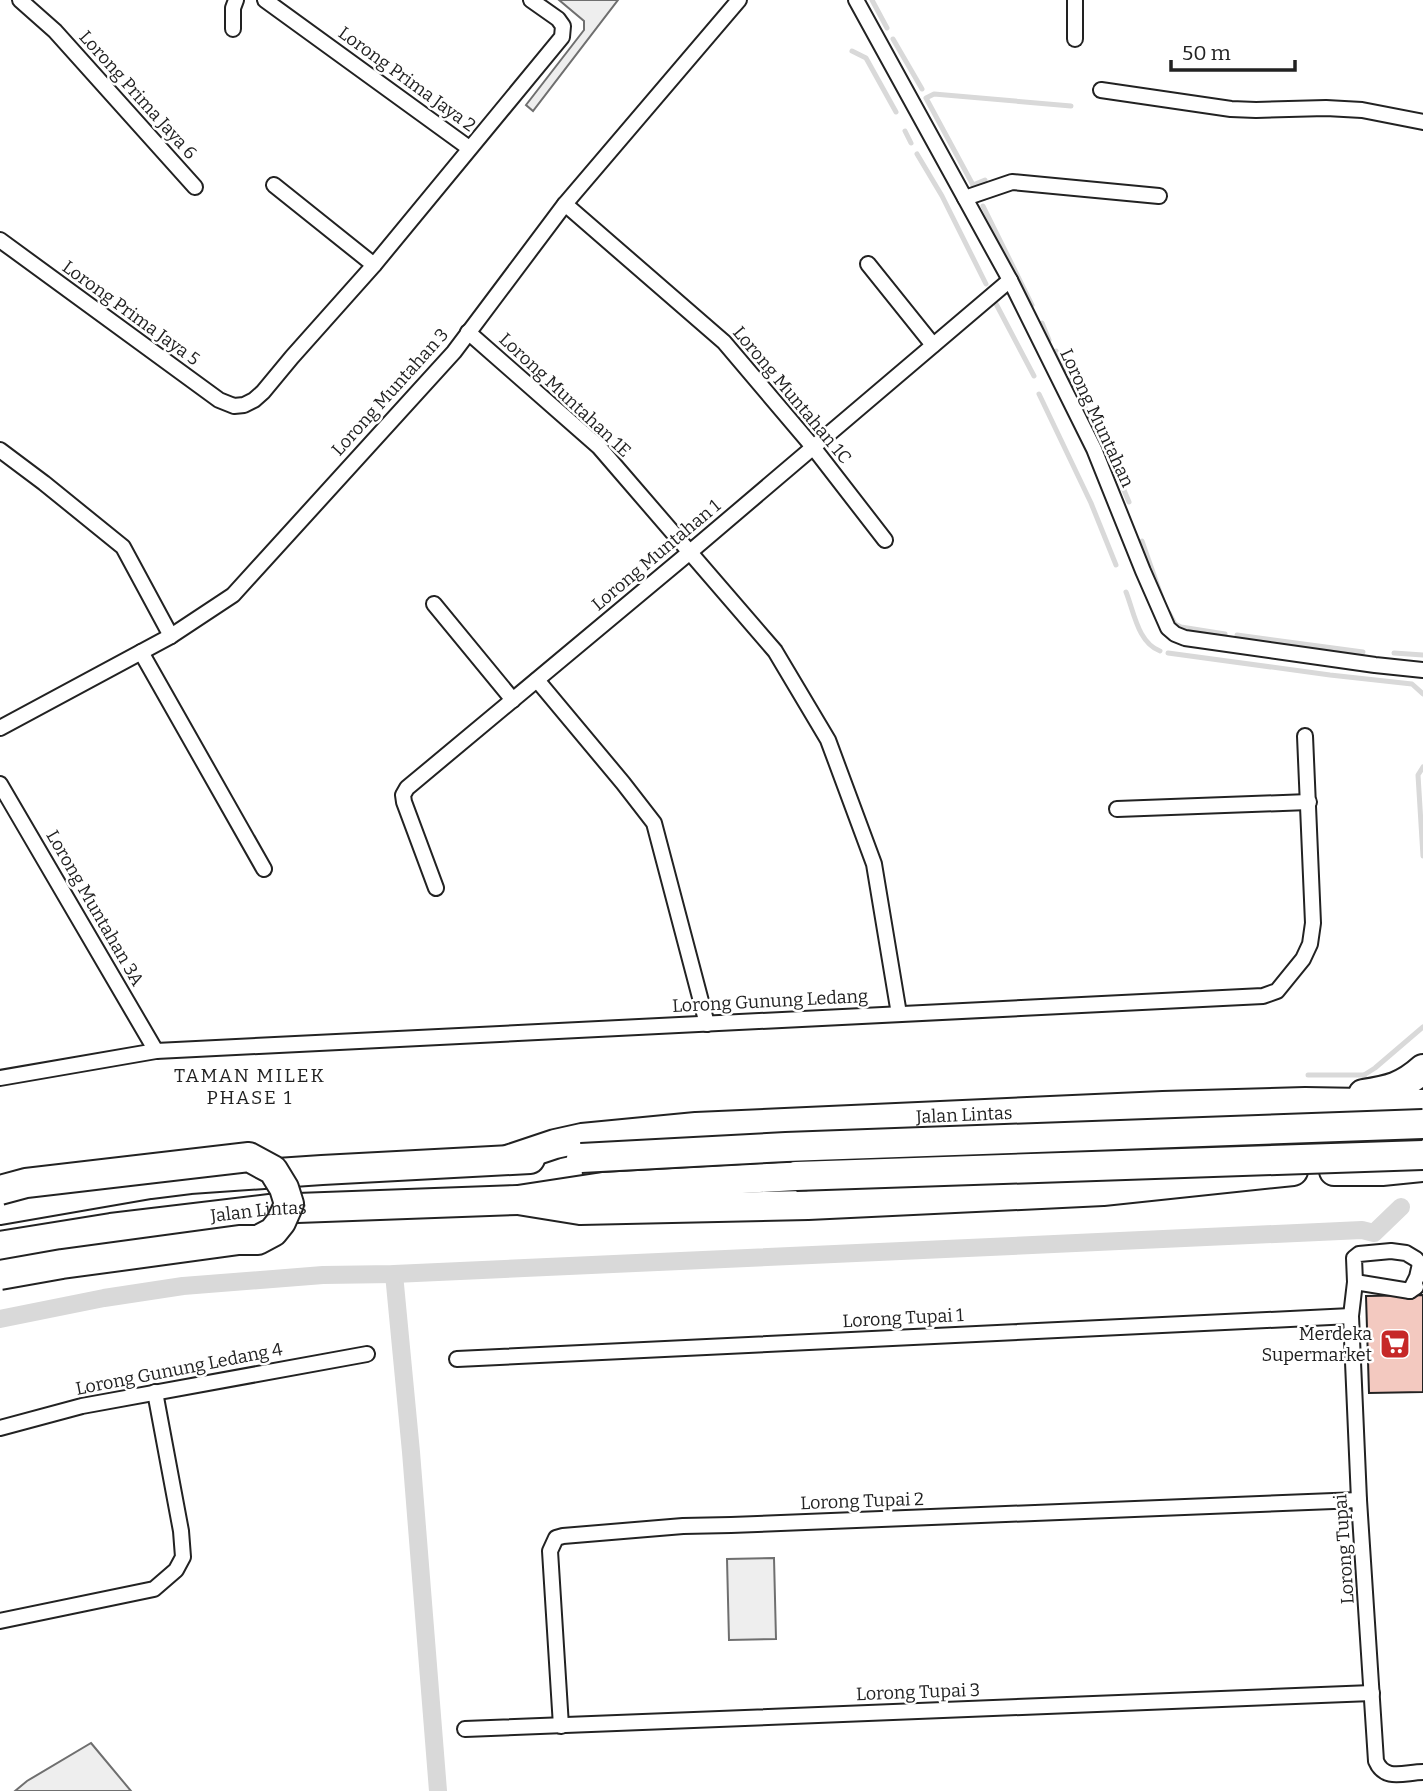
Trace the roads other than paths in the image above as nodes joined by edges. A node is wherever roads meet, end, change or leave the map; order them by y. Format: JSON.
{"nodes":[{"id":1,"x":20,"y":0,"type":"edge"},
{"id":2,"x":236,"y":0,"type":"edge"},
{"id":3,"x":265,"y":0,"type":"edge"},
{"id":4,"x":531,"y":0,"type":"edge"},
{"id":5,"x":739,"y":0,"type":"edge"},
{"id":6,"x":856,"y":0,"type":"edge"},
{"id":7,"x":1074,"y":0,"type":"edge"},
{"id":8,"x":233,"y":29,"type":"dead end"},
{"id":9,"x":1075,"y":39,"type":"dead end"},
{"id":10,"x":1101,"y":90,"type":"dead end"},
{"id":11,"x":1423,"y":122,"type":"edge"},
{"id":12,"x":469,"y":148,"type":"junction"},
{"id":13,"x":274,"y":185,"type":"dead end"},
{"id":14,"x":195,"y":187,"type":"dead end"},
{"id":15,"x":1159,"y":196,"type":"dead end"},
{"id":16,"x":965,"y":198,"type":"junction"},
{"id":17,"x":565,"y":204,"type":"junction"},
{"id":18,"x":0,"y":240,"type":"edge"},
{"id":19,"x":868,"y":264,"type":"dead end"},
{"id":20,"x":374,"y":265,"type":"junction"},
{"id":21,"x":1010,"y":280,"type":"junction"},
{"id":22,"x":468,"y":332,"type":"junction"},
{"id":23,"x":933,"y":345,"type":"junction"},
{"id":24,"x":813,"y":447,"type":"junction"},
{"id":25,"x":0,"y":450,"type":"edge"},
{"id":26,"x":885,"y":540,"type":"dead end"},
{"id":27,"x":690,"y":552,"type":"junction"},
{"id":28,"x":434,"y":604,"type":"dead end"},
{"id":29,"x":171,"y":636,"type":"junction"},
{"id":30,"x":141,"y":652,"type":"junction"},
{"id":31,"x":1423,"y":670,"type":"edge"},
{"id":32,"x":537,"y":680,"type":"junction"},
{"id":33,"x":513,"y":700,"type":"junction"},
{"id":34,"x":0,"y":729,"type":"edge"},
{"id":35,"x":1305,"y":736,"type":"dead end"},
{"id":36,"x":0,"y":784,"type":"edge"},
{"id":37,"x":1309,"y":803,"type":"junction"},
{"id":38,"x":1117,"y":809,"type":"dead end"},
{"id":39,"x":264,"y":869,"type":"dead end"},
{"id":40,"x":436,"y":888,"type":"dead end"},
{"id":41,"x":899,"y":1014,"type":"junction"},
{"id":42,"x":707,"y":1024,"type":"junction"},
{"id":43,"x":156,"y":1051,"type":"junction"},
{"id":44,"x":1423,"y":1069,"type":"edge"},
{"id":45,"x":0,"y":1078,"type":"edge"},
{"id":46,"x":1305,"y":1102,"type":"junction"},
{"id":47,"x":1423,"y":1104,"type":"edge"},
{"id":48,"x":1375,"y":1105,"type":"junction"},
{"id":49,"x":1423,"y":1124,"type":"edge"},
{"id":50,"x":1423,"y":1155,"type":"edge"},
{"id":51,"x":510,"y":1159,"type":"junction"},
{"id":52,"x":1423,"y":1167,"type":"edge"},
{"id":53,"x":1382,"y":1171,"type":"junction"},
{"id":54,"x":0,"y":1190,"type":"edge"},
{"id":55,"x":1423,"y":1190,"type":"edge"},
{"id":56,"x":517,"y":1200,"type":"junction"},
{"id":57,"x":0,"y":1210,"type":"edge"},
{"id":58,"x":0,"y":1246,"type":"edge"},
{"id":59,"x":0,"y":1275,"type":"edge"},
{"id":60,"x":1355,"y":1282,"type":"junction"},
{"id":61,"x":1423,"y":1282,"type":"edge"},
{"id":62,"x":1410,"y":1291,"type":"junction"},
{"id":63,"x":1351,"y":1316,"type":"junction"},
{"id":64,"x":367,"y":1354,"type":"dead end"},
{"id":65,"x":457,"y":1359,"type":"dead end"},
{"id":66,"x":155,"y":1392,"type":"junction"},
{"id":67,"x":0,"y":1429,"type":"edge"},
{"id":68,"x":1359,"y":1500,"type":"junction"},
{"id":69,"x":0,"y":1622,"type":"edge"},
{"id":70,"x":1372,"y":1693,"type":"junction"},
{"id":71,"x":561,"y":1726,"type":"junction"},
{"id":72,"x":465,"y":1729,"type":"dead end"},
{"id":73,"x":1423,"y":1772,"type":"edge"}],
"edges":[{"from":1,"to":14,"type":"street","name":"Lorong Prima Jaya 6"},
{"from":2,"to":8,"type":"street"},
{"from":3,"to":12,"type":"street","name":"Lorong Prima Jaya 2"},
{"from":4,"to":12,"type":"street","name":"Lorong Prima Jaya 2"},
{"from":5,"to":17,"type":"street","name":"Lorong Muntahan 3"},
{"from":6,"to":16,"type":"street","name":"Lorong Muntahan"},
{"from":7,"to":9,"type":"street"},
{"from":10,"to":11,"type":"street"},
{"from":12,"to":20,"type":"street"},
{"from":13,"to":20,"type":"street"},
{"from":15,"to":16,"type":"street"},
{"from":16,"to":21,"type":"street","name":"Lorong Muntahan"},
{"from":17,"to":22,"type":"street","name":"Lorong Muntahan 3"},
{"from":17,"to":24,"type":"street","name":"Lorong Muntahan 1C"},
{"from":18,"to":20,"type":"street","name":"Lorong Prima Jaya 5"},
{"from":19,"to":23,"type":"street"},
{"from":21,"to":23,"type":"street","name":"Lorong Muntahan 1"},
{"from":21,"to":31,"type":"street","name":"Lorong Muntahan"},
{"from":22,"to":27,"type":"street","name":"Lorong Muntahan 1E"},
{"from":22,"to":29,"type":"street","name":"Lorong Muntahan 3"},
{"from":23,"to":24,"type":"street","name":"Lorong Muntahan 1"},
{"from":24,"to":26,"type":"street","name":"Lorong Muntahan 1C"},
{"from":24,"to":27,"type":"street","name":"Lorong Muntahan 1"},
{"from":25,"to":29,"type":"street"},
{"from":27,"to":32,"type":"street","name":"Lorong Muntahan 1"},
{"from":27,"to":41,"type":"street","name":"Lorong Muntahan 1E"},
{"from":28,"to":33,"type":"street"},
{"from":29,"to":30,"type":"street","name":"Lorong Muntahan 3"},
{"from":30,"to":34,"type":"street","name":"Lorong Muntahan 3"},
{"from":30,"to":39,"type":"street"},
{"from":32,"to":33,"type":"street","name":"Lorong Muntahan 1"},
{"from":32,"to":42,"type":"street"},
{"from":33,"to":40,"type":"street","name":"Lorong Muntahan 1"},
{"from":35,"to":37,"type":"street","name":"Lorong Gunung Ledang"},
{"from":36,"to":43,"type":"street","name":"Lorong Muntahan 3A"},
{"from":37,"to":38,"type":"street"},
{"from":37,"to":41,"type":"street","name":"Lorong Gunung Ledang"},
{"from":41,"to":42,"type":"street","name":"Lorong Gunung Ledang"},
{"from":42,"to":43,"type":"street","name":"Lorong Gunung Ledang"},
{"from":43,"to":45,"type":"street","name":"Lorong Gunung Ledang"},
{"from":44,"to":46,"type":"highway"},
{"from":46,"to":48,"type":"highway","name":"Jalan Lintas"},
{"from":46,"to":51,"type":"highway","name":"Jalan Lintas"},
{"from":47,"to":48,"type":"highway","name":"Jalan Lintas"},
{"from":48,"to":53,"type":"highway"},
{"from":49,"to":51,"type":"highway","name":"Jalan Lintas","bridge":true},
{"from":50,"to":56,"type":"highway","name":"Jalan Lintas","bridge":true},
{"from":51,"to":57,"type":"highway","name":"Jalan Lintas"},
{"from":52,"to":53,"type":"highway","name":"Jalan Lintas"},
{"from":53,"to":55,"type":"highway"},
{"from":53,"to":56,"type":"highway","name":"Jalan Lintas"},
{"from":54,"to":59,"type":"highway","bridge":true},
{"from":56,"to":58,"type":"highway","name":"Jalan Lintas"},
{"from":60,"to":62,"type":"street"},
{"from":60,"to":62,"type":"street","name":"Lorong Tupai"},
{"from":60,"to":63,"type":"street","name":"Lorong Tupai"},
{"from":61,"to":62,"type":"street"},
{"from":63,"to":65,"type":"street","name":"Lorong Tupai 1"},
{"from":63,"to":68,"type":"street","name":"Lorong Tupai"},
{"from":64,"to":66,"type":"street","name":"Lorong Gunung Ledang 4"},
{"from":66,"to":67,"type":"street","name":"Lorong Gunung Ledang 4"},
{"from":66,"to":69,"type":"street"},
{"from":68,"to":70,"type":"street","name":"Lorong Tupai"},
{"from":68,"to":71,"type":"street","name":"Lorong Tupai 2"},
{"from":70,"to":71,"type":"street","name":"Lorong Tupai 3"},
{"from":70,"to":73,"type":"street","name":"Lorong Tupai"},
{"from":71,"to":72,"type":"street","name":"Lorong Tupai 3"}]}
